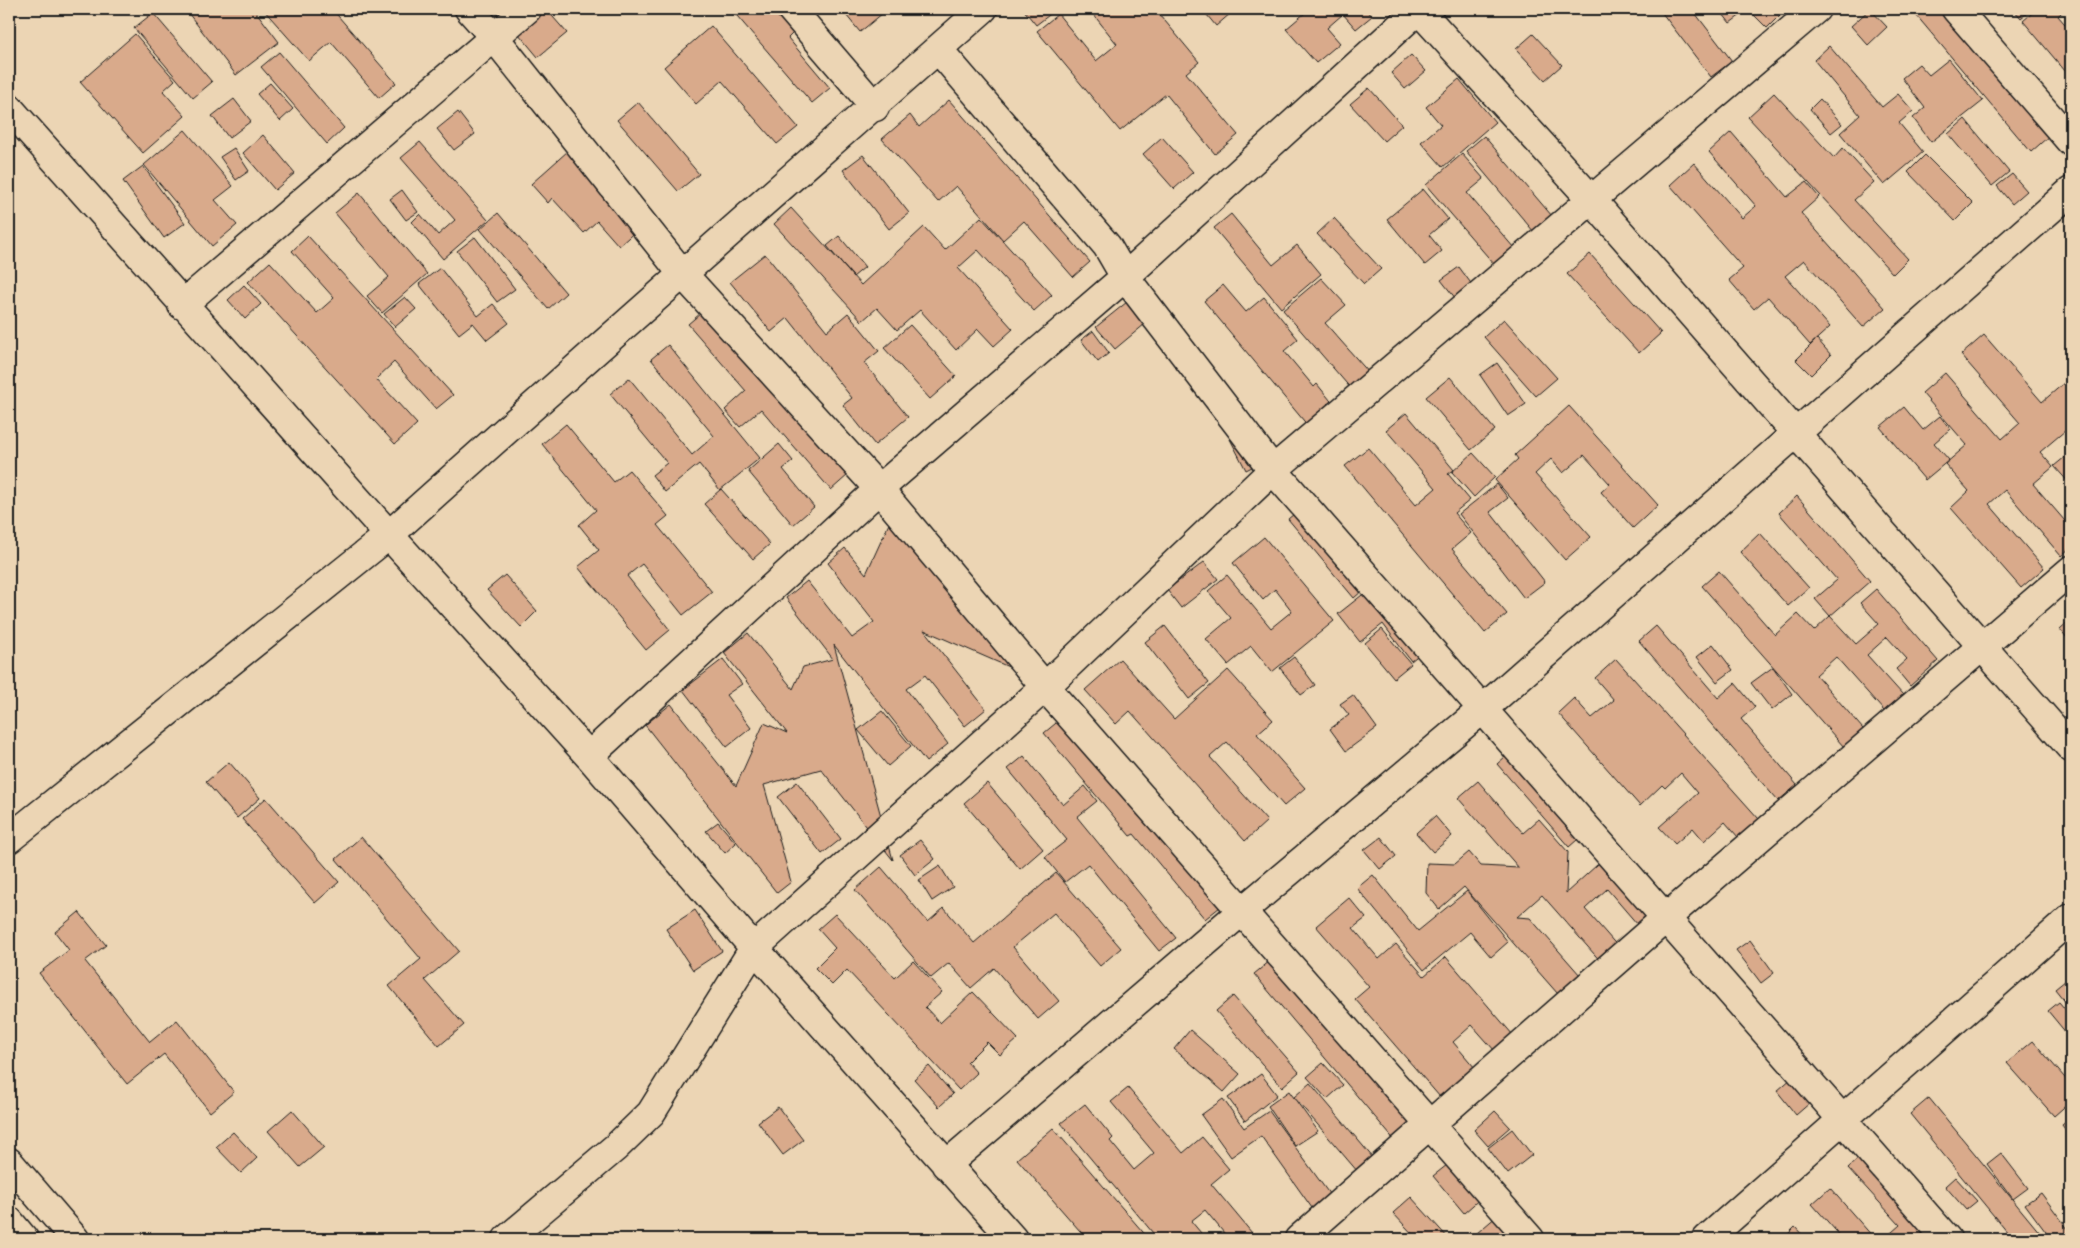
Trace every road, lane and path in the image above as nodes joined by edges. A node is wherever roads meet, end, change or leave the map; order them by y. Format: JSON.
{"nodes":[{"id":1,"x":470,"y":9,"type":"edge"},
{"id":2,"x":527,"y":9,"type":"edge"},
{"id":3,"x":791,"y":9,"type":"edge"},
{"id":4,"x":983,"y":9,"type":"edge"},
{"id":5,"x":1419,"y":9,"type":"edge"},
{"id":6,"x":1816,"y":9,"type":"edge"},
{"id":7,"x":1956,"y":9,"type":"edge"},
{"id":8,"x":494,"y":37,"type":"junction"},
{"id":9,"x":938,"y":49,"type":"junction"},
{"id":10,"x":875,"y":106,"type":"junction"},
{"id":11,"x":9,"y":108,"type":"edge"},
{"id":12,"x":2071,"y":142,"type":"edge"},
{"id":13,"x":2071,"y":191,"type":"edge"},
{"id":14,"x":1591,"y":199,"type":"junction"},
{"id":15,"x":682,"y":272,"type":"junction"},
{"id":16,"x":1125,"y":277,"type":"junction"},
{"id":17,"x":182,"y":304,"type":"junction"},
{"id":18,"x":1797,"y":434,"type":"junction"},
{"id":19,"x":1274,"y":470,"type":"junction"},
{"id":20,"x":879,"y":489,"type":"junction"},
{"id":21,"x":389,"y":535,"type":"junction"},
{"id":22,"x":2071,"y":570,"type":"edge"},
{"id":23,"x":1982,"y":647,"type":"junction"},
{"id":24,"x":1045,"y":688,"type":"junction"},
{"id":25,"x":1484,"y":708,"type":"junction"},
{"id":26,"x":2071,"y":748,"type":"edge"},
{"id":27,"x":589,"y":756,"type":"junction"},
{"id":28,"x":9,"y":839,"type":"edge"},
{"id":29,"x":1242,"y":911,"type":"junction"},
{"id":30,"x":1667,"y":917,"type":"junction"},
{"id":31,"x":2071,"y":918,"type":"edge"},
{"id":32,"x":754,"y":948,"type":"junction"},
{"id":33,"x":1844,"y":1120,"type":"junction"},
{"id":34,"x":1430,"y":1126,"type":"junction"},
{"id":35,"x":9,"y":1162,"type":"edge"},
{"id":36,"x":946,"y":1165,"type":"junction"},
{"id":37,"x":9,"y":1221,"type":"edge"},
{"id":38,"x":24,"y":1239,"type":"edge"},
{"id":39,"x":75,"y":1239,"type":"edge"},
{"id":40,"x":507,"y":1239,"type":"edge"},
{"id":41,"x":1013,"y":1239,"type":"edge"},
{"id":42,"x":1299,"y":1239,"type":"edge"},
{"id":43,"x":1530,"y":1239,"type":"edge"},
{"id":44,"x":1707,"y":1239,"type":"edge"},
{"id":45,"x":1947,"y":1239,"type":"edge"}],
"edges":[{"from":1,"to":8,"type":"street"},
{"from":2,"to":8,"type":"street"},
{"from":3,"to":10,"type":"street"},
{"from":4,"to":9,"type":"street"},
{"from":5,"to":14,"type":"street"},
{"from":5,"to":16,"type":"street"},
{"from":6,"to":14,"type":"street"},
{"from":7,"to":12,"type":"street"},
{"from":8,"to":15,"type":"street"},
{"from":8,"to":17,"type":"street"},
{"from":9,"to":10,"type":"street"},
{"from":9,"to":16,"type":"street"},
{"from":10,"to":15,"type":"street"},
{"from":11,"to":17,"type":"street"},
{"from":13,"to":18,"type":"street"},
{"from":14,"to":18,"type":"street"},
{"from":14,"to":19,"type":"street"},
{"from":15,"to":20,"type":"street"},
{"from":15,"to":21,"type":"street"},
{"from":16,"to":19,"type":"street"},
{"from":16,"to":20,"type":"street"},
{"from":17,"to":21,"type":"street"},
{"from":18,"to":23,"type":"street"},
{"from":18,"to":25,"type":"street"},
{"from":19,"to":24,"type":"street"},
{"from":19,"to":25,"type":"street"},
{"from":20,"to":24,"type":"street"},
{"from":20,"to":27,"type":"street"},
{"from":21,"to":27,"type":"street"},
{"from":21,"to":28,"type":"street"},
{"from":22,"to":23,"type":"street"},
{"from":23,"to":26,"type":"street"},
{"from":23,"to":30,"type":"street"},
{"from":24,"to":29,"type":"street"},
{"from":24,"to":32,"type":"street"},
{"from":25,"to":29,"type":"street"},
{"from":25,"to":30,"type":"street"},
{"from":27,"to":32,"type":"street"},
{"from":29,"to":34,"type":"street"},
{"from":29,"to":36,"type":"street"},
{"from":30,"to":33,"type":"street"},
{"from":30,"to":34,"type":"street"},
{"from":31,"to":33,"type":"street"},
{"from":32,"to":36,"type":"street"},
{"from":32,"to":40,"type":"street"},
{"from":33,"to":44,"type":"street"},
{"from":33,"to":45,"type":"street"},
{"from":34,"to":42,"type":"street"},
{"from":34,"to":43,"type":"street"},
{"from":35,"to":39,"type":"street"},
{"from":36,"to":41,"type":"street"},
{"from":37,"to":38,"type":"street"}]}
